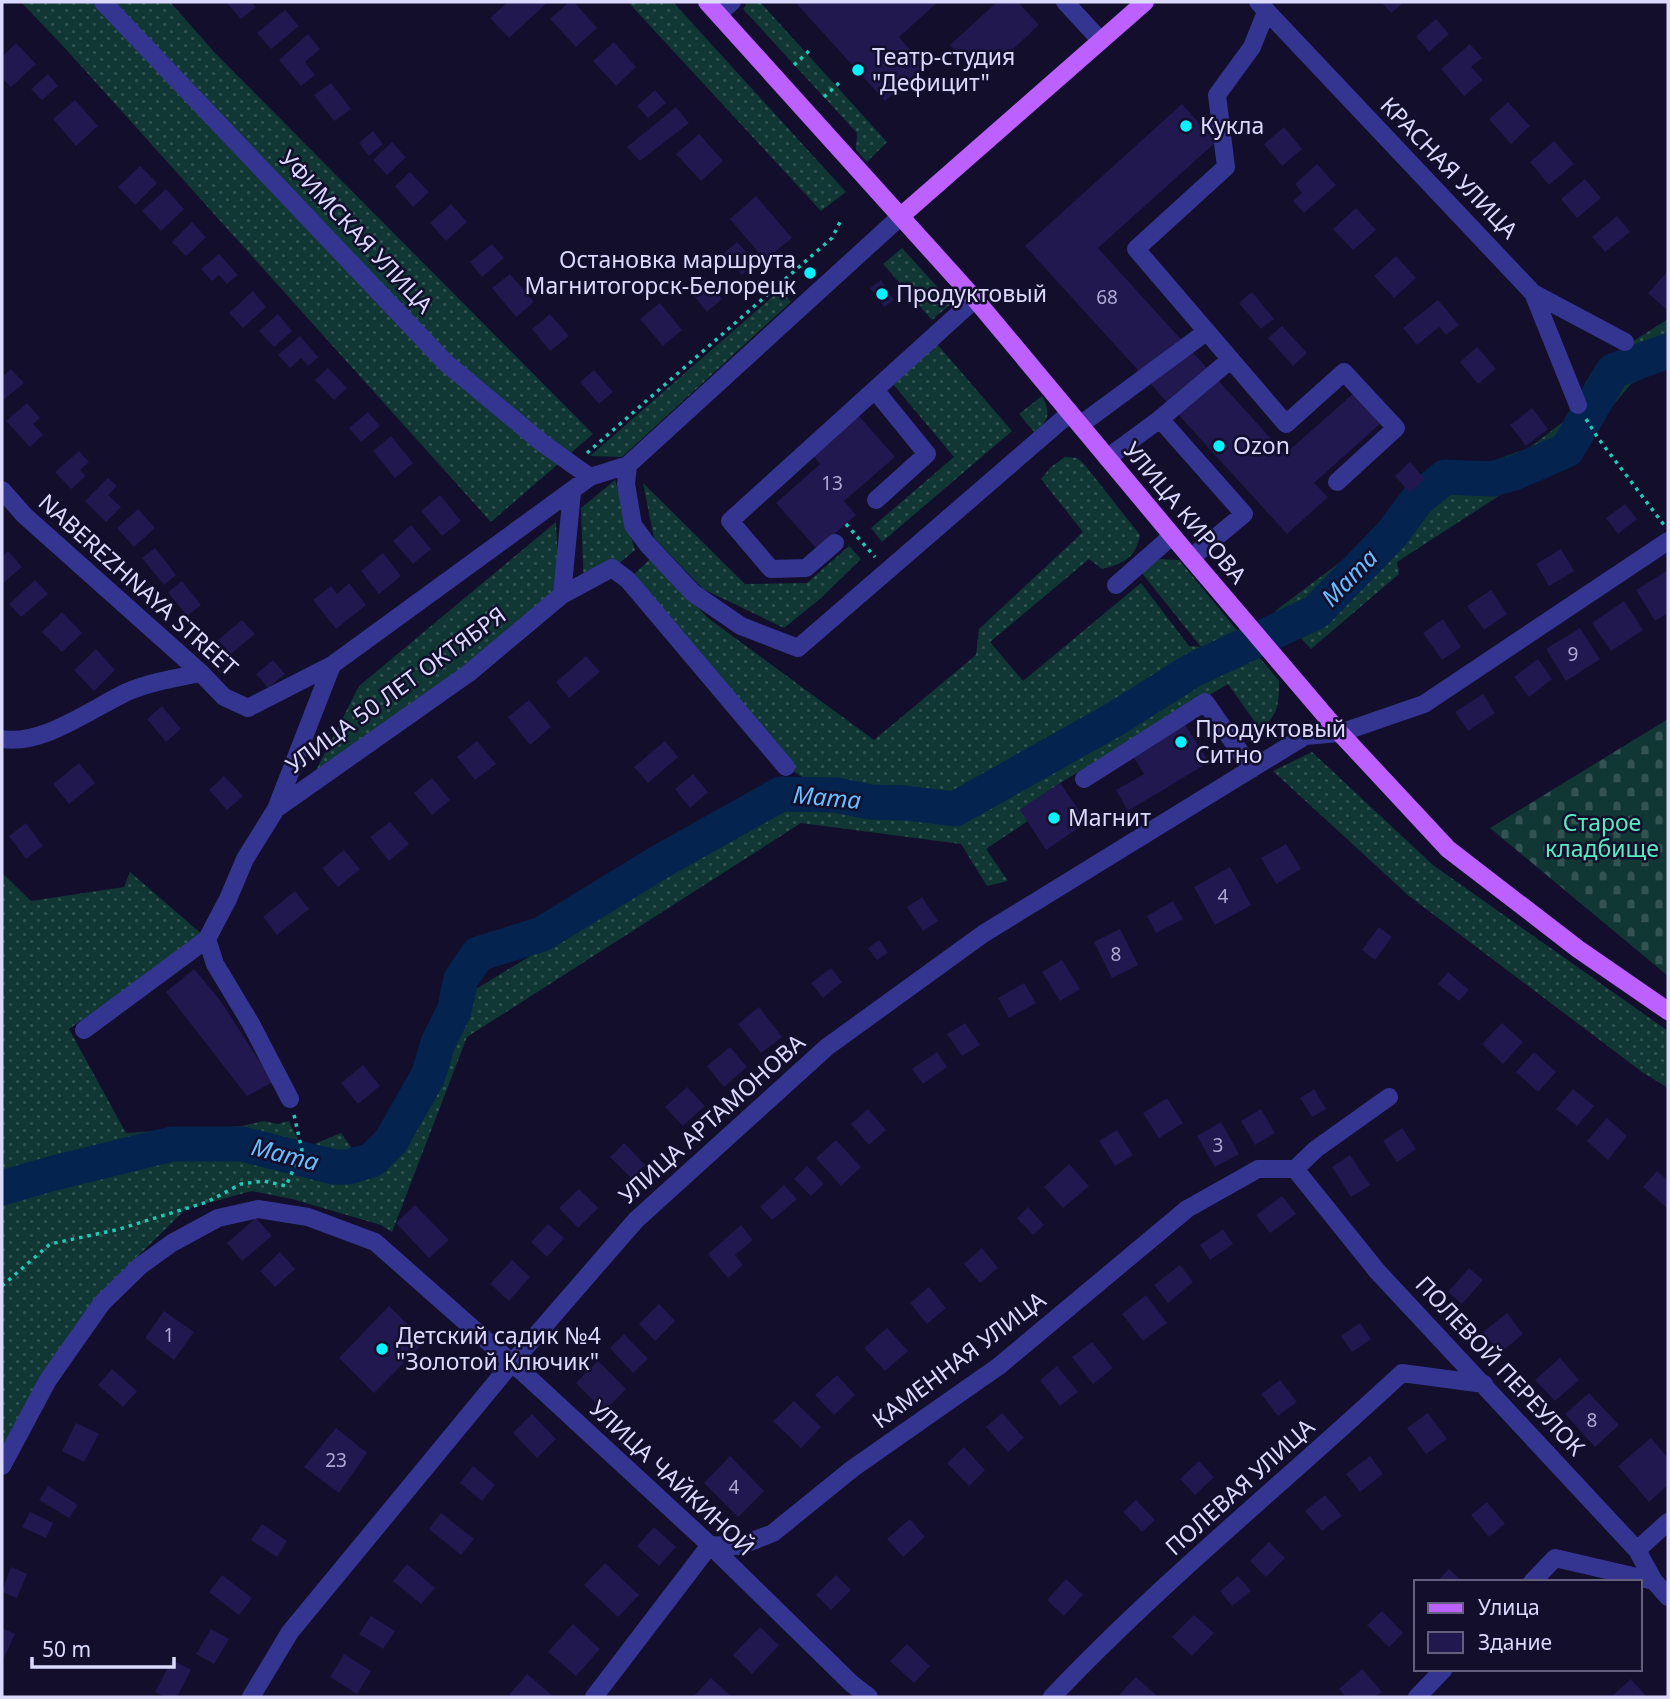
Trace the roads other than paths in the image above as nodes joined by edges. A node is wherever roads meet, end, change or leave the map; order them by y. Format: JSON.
{"nodes":[{"id":1,"x":103,"y":2,"type":"edge"},
{"id":2,"x":732,"y":2,"type":"edge"},
{"id":3,"x":1065,"y":2,"type":"edge"},
{"id":4,"x":1145,"y":2,"type":"edge"},
{"id":5,"x":1262,"y":7,"type":"edge"},
{"id":6,"x":713,"y":8,"type":"edge"},
{"id":7,"x":1101,"y":41,"type":"junction"},
{"id":8,"x":901,"y":216,"type":"junction"},
{"id":9,"x":1533,"y":293,"type":"junction"},
{"id":10,"x":975,"y":299,"type":"junction"},
{"id":11,"x":1206,"y":332,"type":"junction"},
{"id":12,"x":1625,"y":342,"type":"dead end"},
{"id":13,"x":1230,"y":360,"type":"junction"},
{"id":14,"x":875,"y":390,"type":"junction"},
{"id":15,"x":1578,"y":405,"type":"dead end"},
{"id":16,"x":1075,"y":419,"type":"junction"},
{"id":17,"x":1160,"y":419,"type":"junction"},
{"id":18,"x":1107,"y":458,"type":"junction"},
{"id":19,"x":628,"y":465,"type":"junction"},
{"id":20,"x":590,"y":477,"type":"junction"},
{"id":21,"x":1337,"y":482,"type":"dead end"},
{"id":22,"x":2,"y":490,"type":"edge"},
{"id":23,"x":572,"y":492,"type":"junction"},
{"id":24,"x":876,"y":500,"type":"dead end"},
{"id":25,"x":1666,"y":533,"type":"edge"},
{"id":26,"x":1172,"y":536,"type":"junction"},
{"id":27,"x":835,"y":543,"type":"dead end"},
{"id":28,"x":1191,"y":558,"type":"junction"},
{"id":29,"x":1116,"y":585,"type":"dead end"},
{"id":30,"x":562,"y":595,"type":"junction"},
{"id":31,"x":332,"y":665,"type":"junction"},
{"id":32,"x":201,"y":673,"type":"junction"},
{"id":33,"x":1340,"y":733,"type":"junction"},
{"id":34,"x":2,"y":739,"type":"edge"},
{"id":35,"x":786,"y":767,"type":"dead end"},
{"id":36,"x":1252,"y":769,"type":"junction"},
{"id":37,"x":1084,"y":779,"type":"dead end"},
{"id":38,"x":276,"y":809,"type":"junction"},
{"id":39,"x":206,"y":939,"type":"junction"},
{"id":40,"x":1668,"y":1011,"type":"edge"},
{"id":41,"x":84,"y":1030,"type":"dead end"},
{"id":42,"x":1389,"y":1097,"type":"dead end"},
{"id":43,"x":290,"y":1099,"type":"road end"},
{"id":44,"x":1295,"y":1169,"type":"junction"},
{"id":45,"x":511,"y":1364,"type":"junction"},
{"id":46,"x":1484,"y":1384,"type":"junction"},
{"id":47,"x":2,"y":1466,"type":"edge"},
{"id":48,"x":1668,"y":1521,"type":"edge"},
{"id":49,"x":710,"y":1545,"type":"junction"},
{"id":50,"x":1637,"y":1550,"type":"junction"},
{"id":51,"x":1534,"y":1580,"type":"edge"},
{"id":52,"x":1654,"y":1581,"type":"junction"},
{"id":53,"x":1668,"y":1597,"type":"edge"},
{"id":54,"x":1442,"y":1671,"type":"edge"},
{"id":55,"x":251,"y":1697,"type":"edge"},
{"id":56,"x":594,"y":1697,"type":"edge"},
{"id":57,"x":869,"y":1697,"type":"edge"},
{"id":58,"x":1052,"y":1697,"type":"edge"},
{"id":59,"x":1417,"y":1697,"type":"edge"}],
"edges":[{"from":1,"to":20,"type":"street","name":"УФИМСКАЯ УЛИЦА"},
{"from":2,"to":6,"type":"street"},
{"from":3,"to":7,"type":"street"},
{"from":4,"to":7,"type":"main road"},
{"from":5,"to":9,"type":"street","name":"КРАСНАЯ УЛИЦА"},
{"from":5,"to":11,"type":"street"},
{"from":6,"to":8,"type":"main road","name":"УЛИЦА КИРОВА"},
{"from":7,"to":8,"type":"main road"},
{"from":8,"to":10,"type":"main road","name":"УЛИЦА КИРОВА"},
{"from":8,"to":19,"type":"street"},
{"from":9,"to":12,"type":"street","name":"КРАСНАЯ УЛИЦА"},
{"from":9,"to":15,"type":"street"},
{"from":10,"to":14,"type":"street"},
{"from":10,"to":16,"type":"main road","name":"УЛИЦА КИРОВА"},
{"from":11,"to":13,"type":"street"},
{"from":11,"to":16,"type":"street"},
{"from":13,"to":17,"type":"street"},
{"from":13,"to":21,"type":"street"},
{"from":14,"to":24,"type":"street"},
{"from":14,"to":27,"type":"street"},
{"from":16,"to":18,"type":"main road","name":"УЛИЦА КИРОВА"},
{"from":16,"to":19,"type":"street"},
{"from":17,"to":18,"type":"street"},
{"from":17,"to":28,"type":"street"},
{"from":18,"to":26,"type":"main road","name":"УЛИЦА КИРОВА"},
{"from":19,"to":20,"type":"street"},
{"from":20,"to":23,"type":"street"},
{"from":22,"to":32,"type":"street","name":"NABEREZHNAYA STREET"},
{"from":23,"to":30,"type":"street"},
{"from":23,"to":31,"type":"street"},
{"from":25,"to":33,"type":"street","name":"УЛИЦА АРТАМОНОВА"},
{"from":26,"to":28,"type":"main road","name":"УЛИЦА КИРОВА"},
{"from":26,"to":29,"type":"street"},
{"from":28,"to":33,"type":"main road","name":"УЛИЦА КИРОВА"},
{"from":30,"to":35,"type":"street","name":"УЛИЦА 50 ЛЕТ ОКТЯБРЯ"},
{"from":30,"to":38,"type":"street","name":"УЛИЦА 50 ЛЕТ ОКТЯБРЯ"},
{"from":31,"to":32,"type":"street","name":"NABEREZHNAYA STREET"},
{"from":31,"to":38,"type":"street","name":"УЛИЦА 50 ЛЕТ ОКТЯБРЯ"},
{"from":32,"to":34,"type":"street"},
{"from":33,"to":36,"type":"street","name":"УЛИЦА АРТАМОНОВА"},
{"from":33,"to":40,"type":"main road","name":"УЛИЦА КИРОВА"},
{"from":36,"to":37,"type":"street"},
{"from":36,"to":45,"type":"street","name":"УЛИЦА АРТАМОНОВА"},
{"from":38,"to":39,"type":"street","name":"УЛИЦА 50 ЛЕТ ОКТЯБРЯ"},
{"from":39,"to":41,"type":"street"},
{"from":39,"to":43,"type":"street"},
{"from":42,"to":44,"type":"street"},
{"from":44,"to":46,"type":"street","name":"ПОЛЕВОЙ ПЕРЕУЛОК"},
{"from":44,"to":49,"type":"street","name":"КАМЕННАЯ УЛИЦА"},
{"from":45,"to":47,"type":"street","name":"УЛИЦА ЧАЙКИНОЙ"},
{"from":45,"to":49,"type":"street","name":"УЛИЦА ЧАЙКИНОЙ"},
{"from":45,"to":55,"type":"street","name":"УЛИЦА АРТАМОНОВА"},
{"from":46,"to":50,"type":"street","name":"ПОЛЕВОЙ ПЕРЕУЛОК"},
{"from":46,"to":58,"type":"street","name":"ПОЛЕВАЯ УЛИЦА"},
{"from":48,"to":50,"type":"street"},
{"from":49,"to":56,"type":"street"},
{"from":49,"to":57,"type":"street","name":"УЛИЦА ЧАЙКИНОЙ"},
{"from":50,"to":52,"type":"street","name":"ПОЛЕВОЙ ПЕРЕУЛОК"},
{"from":51,"to":52,"type":"street"},
{"from":52,"to":53,"type":"street","name":"ПОЛЕВОЙ ПЕРЕУЛОК"},
{"from":54,"to":59,"type":"street"}]}
